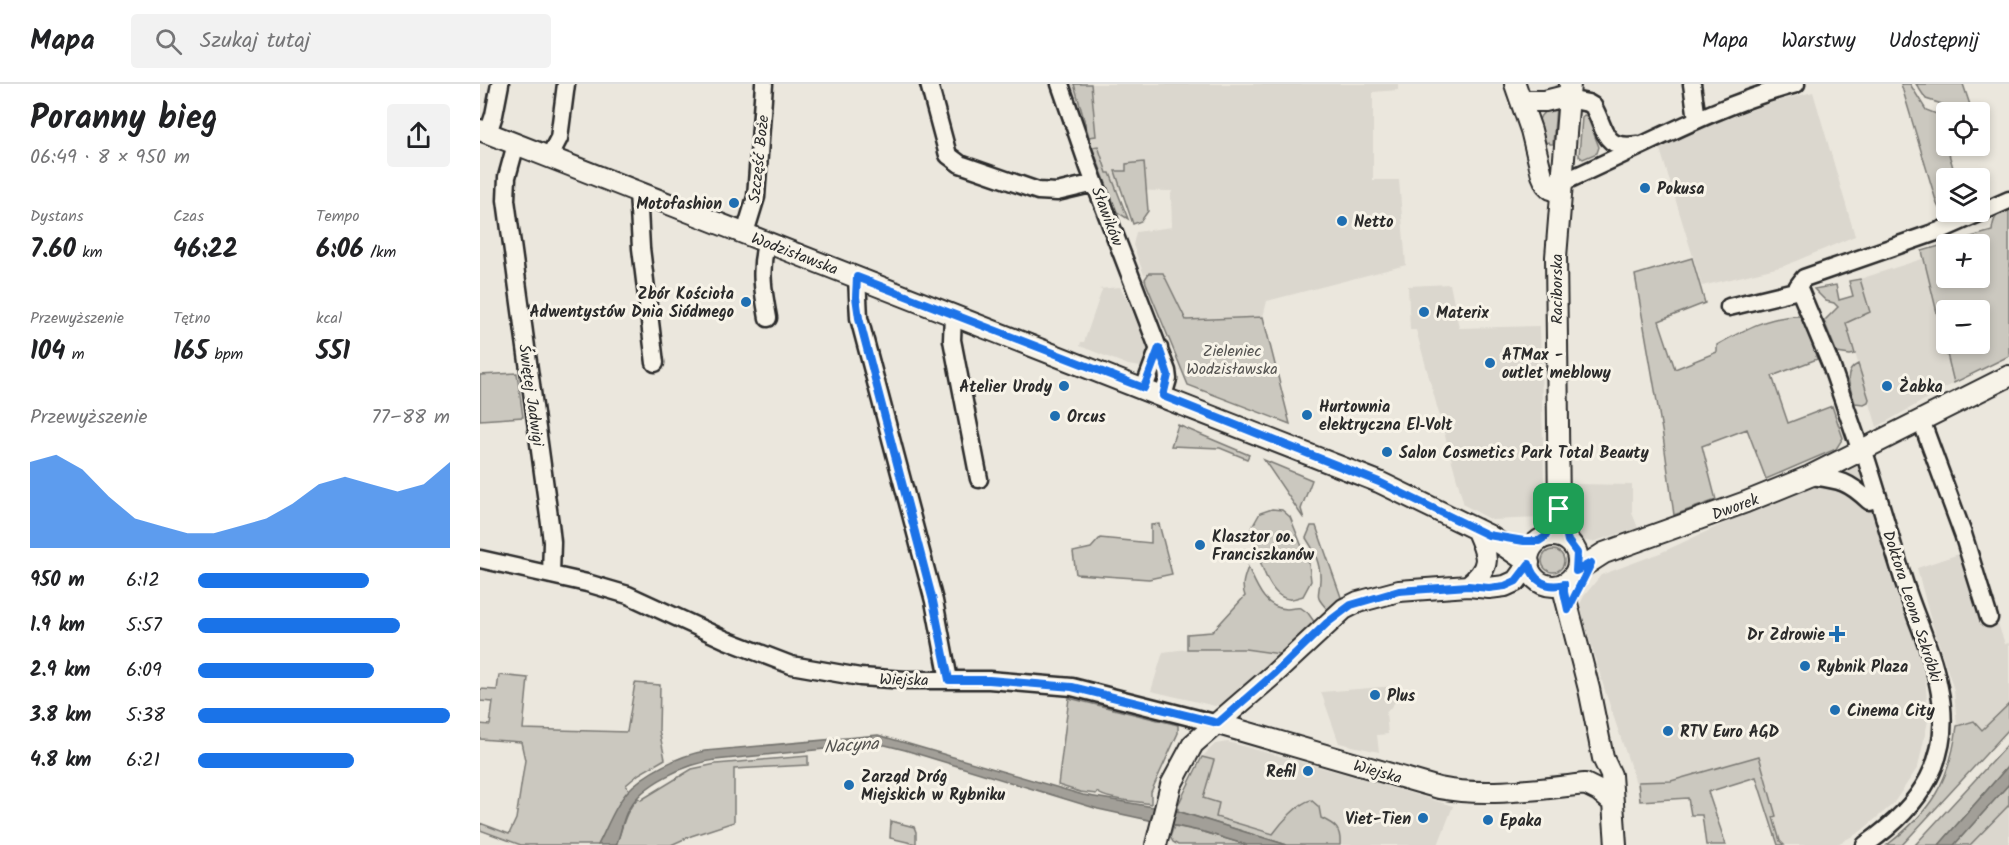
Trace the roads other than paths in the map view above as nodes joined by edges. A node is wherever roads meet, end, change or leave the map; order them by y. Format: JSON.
{"nodes":[{"id":1,"x":500,"y":84,"type":"edge"},
{"id":2,"x":566,"y":84,"type":"edge"},
{"id":3,"x":764,"y":84,"type":"edge"},
{"id":4,"x":929,"y":84,"type":"edge"},
{"id":5,"x":1060,"y":84,"type":"edge"},
{"id":6,"x":1692,"y":84,"type":"edge"},
{"id":7,"x":1796,"y":84,"type":"edge"},
{"id":8,"x":1768,"y":88,"type":"edge"},
{"id":9,"x":1518,"y":92,"type":"edge"},
{"id":10,"x":1569,"y":92,"type":"edge"},
{"id":11,"x":1697,"y":119,"type":"junction"},
{"id":12,"x":484,"y":132,"type":"edge"},
{"id":13,"x":516,"y":144,"type":"junction"},
{"id":14,"x":1639,"y":145,"type":"junction"},
{"id":15,"x":549,"y":157,"type":"junction"},
{"id":16,"x":1095,"y":183,"type":"junction"},
{"id":17,"x":1561,"y":186,"type":"junction"},
{"id":18,"x":638,"y":191,"type":"junction"},
{"id":19,"x":2009,"y":200,"type":"edge"},
{"id":20,"x":745,"y":233,"type":"junction"},
{"id":21,"x":767,"y":242,"type":"junction"},
{"id":22,"x":857,"y":277,"type":"junction"},
{"id":23,"x":1799,"y":290,"type":"junction"},
{"id":24,"x":1729,"y":307,"type":"dead end"},
{"id":25,"x":953,"y":314,"type":"junction"},
{"id":26,"x":768,"y":318,"type":"dead end"},
{"id":27,"x":1159,"y":348,"type":"junction"},
{"id":28,"x":655,"y":363,"type":"dead end"},
{"id":29,"x":2009,"y":376,"type":"edge"},
{"id":30,"x":1144,"y":388,"type":"junction"},
{"id":31,"x":1163,"y":396,"type":"junction"},
{"id":32,"x":1921,"y":420,"type":"junction"},
{"id":33,"x":1862,"y":450,"type":"junction"},
{"id":34,"x":1810,"y":476,"type":"junction"},
{"id":35,"x":979,"y":479,"type":"dead end"},
{"id":36,"x":1874,"y":500,"type":"junction"},
{"id":37,"x":1559,"y":509,"type":"junction"},
{"id":38,"x":1482,"y":532,"type":"junction"},
{"id":39,"x":1542,"y":539,"type":"junction"},
{"id":40,"x":1571,"y":545,"type":"junction"},
{"id":41,"x":480,"y":559,"type":"edge"},
{"id":42,"x":1529,"y":564,"type":"junction"},
{"id":43,"x":1584,"y":567,"type":"junction"},
{"id":44,"x":551,"y":575,"type":"junction"},
{"id":45,"x":1468,"y":586,"type":"junction"},
{"id":46,"x":1568,"y":610,"type":"junction"},
{"id":47,"x":1989,"y":618,"type":"dead end"},
{"id":48,"x":949,"y":680,"type":"junction"},
{"id":49,"x":1218,"y":723,"type":"junction"},
{"id":50,"x":1603,"y":758,"type":"junction"},
{"id":51,"x":1585,"y":784,"type":"junction"},
{"id":52,"x":1611,"y":801,"type":"junction"},
{"id":53,"x":1157,"y":838,"type":"edge"},
{"id":54,"x":1616,"y":845,"type":"edge"},
{"id":55,"x":1865,"y":845,"type":"edge"}],
"edges":[{"from":1,"to":12,"type":"street"},
{"from":2,"to":15,"type":"street"},
{"from":3,"to":20,"type":"street","name":"Szczęść Boże"},
{"from":4,"to":16,"type":"street"},
{"from":5,"to":16,"type":"street","name":"Sławików"},
{"from":6,"to":11,"type":"street"},
{"from":7,"to":8,"type":"street"},
{"from":8,"to":11,"type":"street"},
{"from":9,"to":10,"type":"street"},
{"from":9,"to":17,"type":"street"},
{"from":10,"to":14,"type":"street"},
{"from":10,"to":17,"type":"street","name":"Raciborska"},
{"from":11,"to":14,"type":"street"},
{"from":12,"to":13,"type":"street","name":"Wodzisławska"},
{"from":13,"to":15,"type":"street","name":"Wodzisławska"},
{"from":13,"to":44,"type":"street","name":"Świętej Jadwigi"},
{"from":14,"to":17,"type":"street"},
{"from":15,"to":18,"type":"street","name":"Wodzisławska"},
{"from":16,"to":27,"type":"street","name":"Sławików"},
{"from":17,"to":37,"type":"street","name":"Raciborska"},
{"from":18,"to":20,"type":"street","name":"Wodzisławska"},
{"from":18,"to":28,"type":"street"},
{"from":19,"to":23,"type":"street"},
{"from":20,"to":21,"type":"street","name":"Wodzisławska"},
{"from":21,"to":22,"type":"street","name":"Wodzisławska"},
{"from":21,"to":26,"type":"street"},
{"from":22,"to":25,"type":"street","name":"Wodzisławska"},
{"from":22,"to":48,"type":"street"},
{"from":23,"to":24,"type":"street"},
{"from":23,"to":33,"type":"street"},
{"from":25,"to":30,"type":"street","name":"Wodzisławska"},
{"from":25,"to":35,"type":"street"},
{"from":27,"to":30,"type":"street"},
{"from":27,"to":31,"type":"street","name":"Sławików"},
{"from":29,"to":32,"type":"street","name":"Dworek"},
{"from":30,"to":31,"type":"street","name":"Wodzisławska"},
{"from":31,"to":38,"type":"street","name":"Wodzisławska"},
{"from":32,"to":33,"type":"street","name":"Dworek"},
{"from":32,"to":47,"type":"street"},
{"from":33,"to":34,"type":"street","name":"Dworek"},
{"from":33,"to":36,"type":"street","name":"Doktora Leona Szkróbki"},
{"from":34,"to":36,"type":"street"},
{"from":34,"to":43,"type":"street","name":"Dworek"},
{"from":36,"to":55,"type":"street","name":"Doktora Leona Szkróbki"},
{"from":37,"to":39,"type":"street","name":"Raciborska"},
{"from":37,"to":40,"type":"street","name":"Raciborska"},
{"from":38,"to":39,"type":"street","name":"Wodzisławska"},
{"from":38,"to":42,"type":"street","name":"Wodzisławska"},
{"from":38,"to":45,"type":"street"},
{"from":39,"to":40,"type":"street"},
{"from":39,"to":42,"type":"street"},
{"from":40,"to":43,"type":"street","name":"Dworek"},
{"from":40,"to":43,"type":"street"},
{"from":41,"to":44,"type":"street","name":"Wiejska"},
{"from":42,"to":43,"type":"street"},
{"from":42,"to":45,"type":"street"},
{"from":43,"to":46,"type":"street"},
{"from":43,"to":46,"type":"street"},
{"from":44,"to":48,"type":"street","name":"Wiejska"},
{"from":45,"to":49,"type":"street"},
{"from":46,"to":50,"type":"street"},
{"from":48,"to":49,"type":"street","name":"Wiejska"},
{"from":49,"to":51,"type":"street","name":"Wiejska"},
{"from":49,"to":53,"type":"street"},
{"from":50,"to":51,"type":"street"},
{"from":50,"to":52,"type":"street"},
{"from":51,"to":52,"type":"street"},
{"from":52,"to":54,"type":"street"}]}
